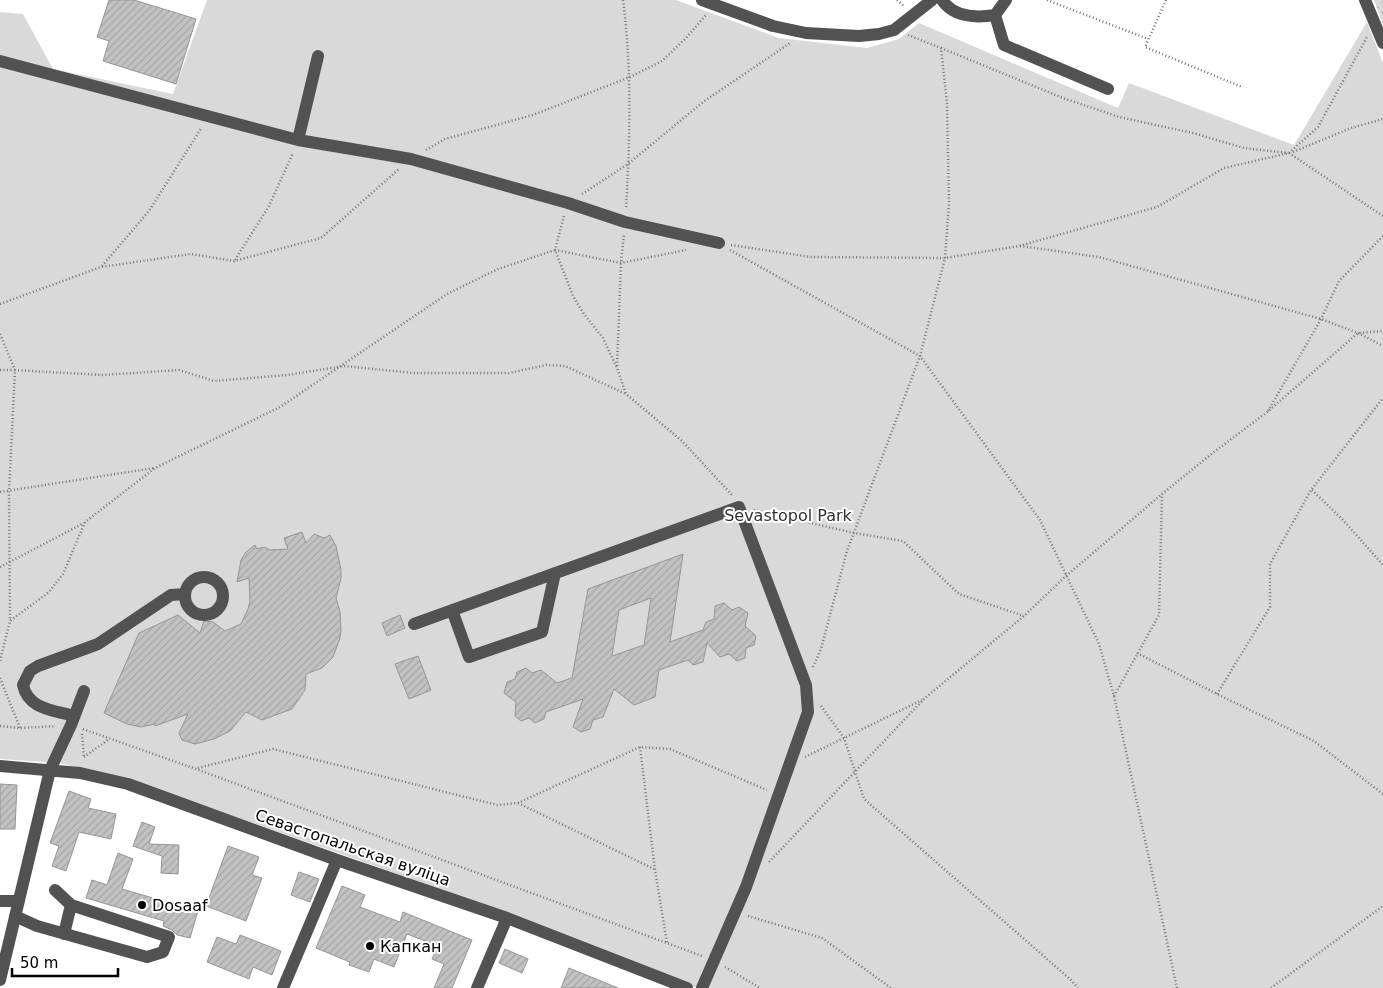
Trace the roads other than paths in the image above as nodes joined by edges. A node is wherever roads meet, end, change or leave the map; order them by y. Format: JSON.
{"nodes":[{"id":1,"x":932,"y":0,"type":"edge"},
{"id":2,"x":942,"y":0,"type":"edge"},
{"id":3,"x":1006,"y":0,"type":"edge"},
{"id":4,"x":1365,"y":0,"type":"edge"},
{"id":5,"x":708,"y":2,"type":"edge"},
{"id":6,"x":995,"y":14,"type":"junction"},
{"id":7,"x":1383,"y":43,"type":"edge"},
{"id":8,"x":318,"y":56,"type":"dead end"},
{"id":9,"x":0,"y":61,"type":"edge"},
{"id":10,"x":1108,"y":89,"type":"dead end"},
{"id":11,"x":298,"y":140,"type":"junction"},
{"id":12,"x":719,"y":243,"type":"road end"},
{"id":13,"x":555,"y":573,"type":"junction"},
{"id":14,"x":185,"y":594,"type":"dead end"},
{"id":15,"x":452,"y":610,"type":"junction"},
{"id":16,"x":414,"y":624,"type":"dead end"},
{"id":17,"x":84,"y":691,"type":"dead end"},
{"id":18,"x":76,"y":723,"type":"junction"},
{"id":19,"x":0,"y":766,"type":"edge"},
{"id":20,"x":50,"y":770,"type":"junction"},
{"id":21,"x":337,"y":860,"type":"junction"},
{"id":22,"x":55,"y":890,"type":"dead end"},
{"id":23,"x":0,"y":901,"type":"edge"},
{"id":24,"x":18,"y":901,"type":"junction"},
{"id":25,"x":70,"y":905,"type":"junction"},
{"id":26,"x":15,"y":916,"type":"junction"},
{"id":27,"x":507,"y":918,"type":"junction"},
{"id":28,"x":64,"y":934,"type":"junction"},
{"id":29,"x":0,"y":980,"type":"edge"},
{"id":30,"x":283,"y":988,"type":"edge"},
{"id":31,"x":477,"y":988,"type":"edge"},
{"id":32,"x":687,"y":988,"type":"edge"},
{"id":33,"x":702,"y":988,"type":"edge"}],
"edges":[{"from":1,"to":5,"type":"street"},
{"from":2,"to":6,"type":"street"},
{"from":3,"to":6,"type":"street"},
{"from":4,"to":7,"type":"street"},
{"from":6,"to":10,"type":"street"},
{"from":8,"to":11,"type":"street"},
{"from":9,"to":11,"type":"street"},
{"from":11,"to":12,"type":"street"},
{"from":13,"to":15,"type":"street"},
{"from":13,"to":15,"type":"street"},
{"from":13,"to":33,"type":"street"},
{"from":14,"to":18,"type":"street"},
{"from":15,"to":16,"type":"street"},
{"from":17,"to":18,"type":"street"},
{"from":18,"to":20,"type":"street"},
{"from":19,"to":20,"type":"street","name":"Севастопальская вуліца"},
{"from":20,"to":21,"type":"street","name":"Севастопальская вуліца"},
{"from":20,"to":24,"type":"street"},
{"from":21,"to":27,"type":"street","name":"Севастопальская вуліца"},
{"from":21,"to":30,"type":"street"},
{"from":22,"to":25,"type":"street"},
{"from":23,"to":24,"type":"street"},
{"from":24,"to":26,"type":"street"},
{"from":25,"to":28,"type":"street"},
{"from":25,"to":28,"type":"street"},
{"from":26,"to":28,"type":"street"},
{"from":26,"to":29,"type":"street"},
{"from":27,"to":31,"type":"street"},
{"from":27,"to":32,"type":"street","name":"Севастопальская вуліца"}]}
